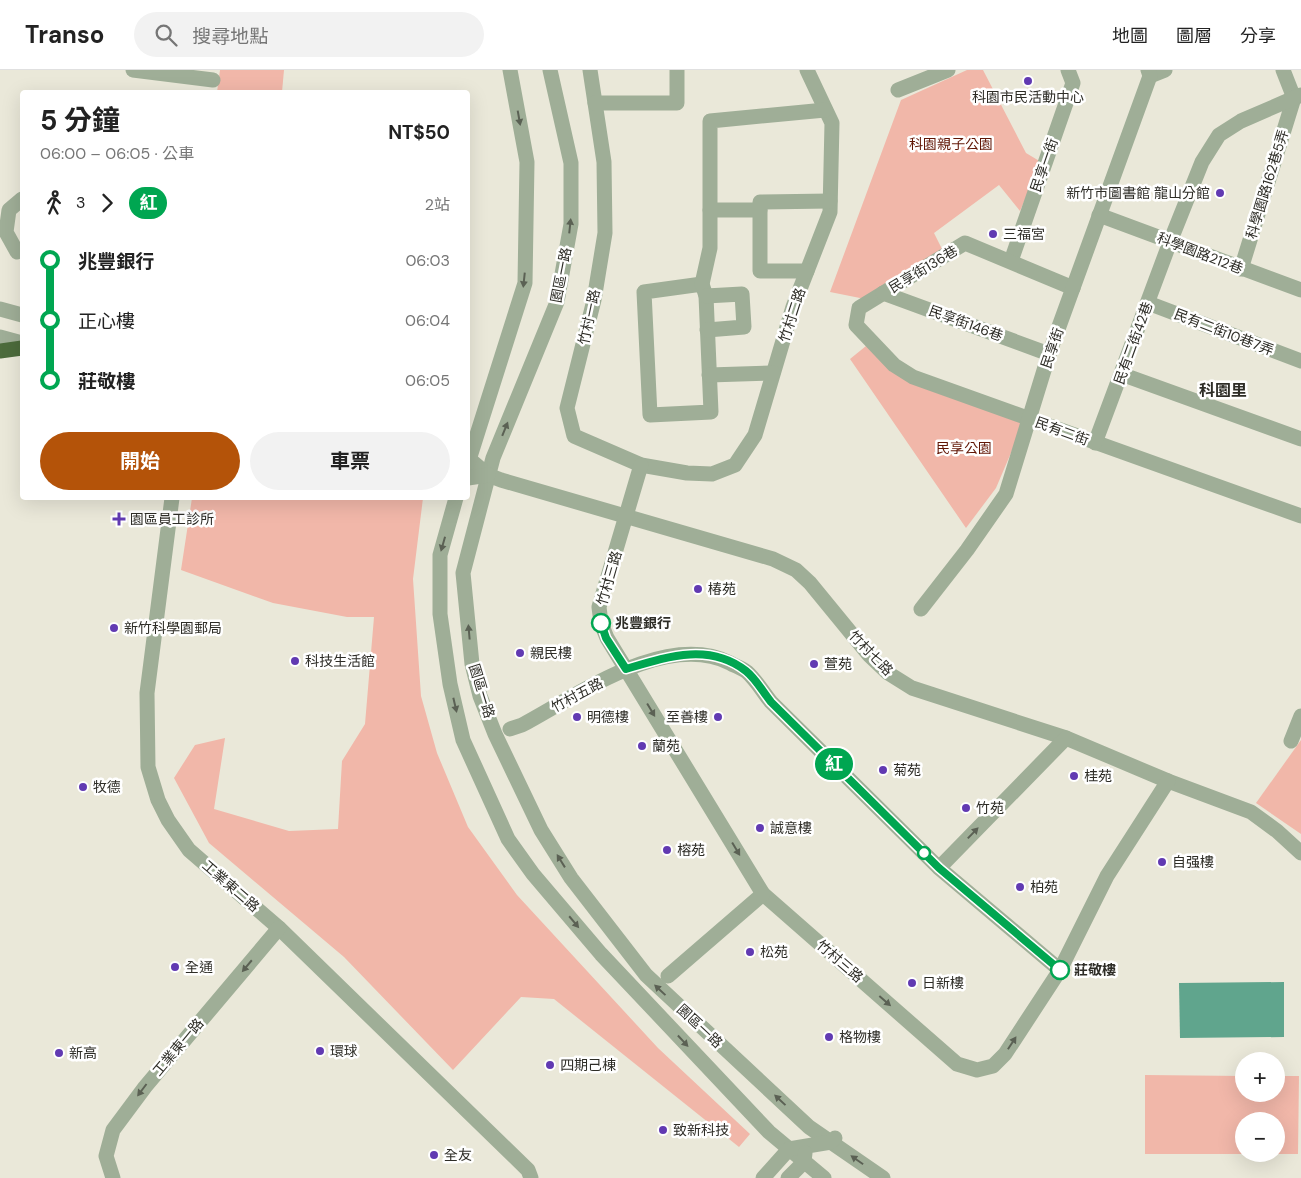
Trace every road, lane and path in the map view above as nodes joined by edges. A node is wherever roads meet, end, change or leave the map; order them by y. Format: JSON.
{"nodes":[{"id":1,"x":133,"y":70,"type":"edge"},
{"id":2,"x":510,"y":70,"type":"edge"},
{"id":3,"x":550,"y":70,"type":"edge"},
{"id":4,"x":590,"y":70,"type":"edge"},
{"id":5,"x":677,"y":70,"type":"edge"},
{"id":6,"x":807,"y":70,"type":"edge"},
{"id":7,"x":948,"y":70,"type":"edge"},
{"id":8,"x":1068,"y":70,"type":"edge"},
{"id":9,"x":1165,"y":70,"type":"edge"},
{"id":10,"x":1283,"y":70,"type":"edge"},
{"id":11,"x":1149,"y":73,"type":"edge"},
{"id":12,"x":213,"y":81,"type":"edge"},
{"id":13,"x":898,"y":90,"type":"dead end"},
{"id":14,"x":1297,"y":97,"type":"edge"},
{"id":15,"x":595,"y":103,"type":"junction"},
{"id":16,"x":826,"y":110,"type":"junction"},
{"id":17,"x":20,"y":201,"type":"edge"},
{"id":18,"x":830,"y":201,"type":"junction"},
{"id":19,"x":710,"y":210,"type":"junction"},
{"id":20,"x":760,"y":210,"type":"junction"},
{"id":21,"x":1099,"y":215,"type":"junction"},
{"id":22,"x":1170,"y":242,"type":"junction"},
{"id":23,"x":17,"y":252,"type":"dead end"},
{"id":24,"x":1011,"y":261,"type":"junction"},
{"id":25,"x":1241,"y":269,"type":"junction"},
{"id":26,"x":807,"y":271,"type":"junction"},
{"id":27,"x":1073,"y":288,"type":"junction"},
{"id":28,"x":704,"y":290,"type":"junction"},
{"id":29,"x":1301,"y":290,"type":"edge"},
{"id":30,"x":883,"y":293,"type":"junction"},
{"id":31,"x":1148,"y":303,"type":"junction"},
{"id":32,"x":859,"y":308,"type":"joint"},
{"id":33,"x":0,"y":309,"type":"edge"},
{"id":34,"x":20,"y":315,"type":"edge"},
{"id":35,"x":707,"y":330,"type":"junction"},
{"id":36,"x":0,"y":337,"type":"edge"},
{"id":37,"x":20,"y":342,"type":"edge"},
{"id":38,"x":20,"y":348,"type":"edge"},
{"id":39,"x":0,"y":351,"type":"edge"},
{"id":40,"x":1049,"y":354,"type":"junction"},
{"id":41,"x":1301,"y":361,"type":"edge"},
{"id":42,"x":773,"y":373,"type":"junction"},
{"id":43,"x":709,"y":374,"type":"junction"},
{"id":44,"x":1121,"y":374,"type":"junction"},
{"id":45,"x":1029,"y":420,"type":"junction"},
{"id":46,"x":1301,"y":439,"type":"edge"},
{"id":47,"x":1095,"y":443,"type":"junction"},
{"id":48,"x":470,"y":454,"type":"edge"},
{"id":49,"x":470,"y":461,"type":"edge"},
{"id":50,"x":641,"y":465,"type":"junction"},
{"id":51,"x":470,"y":478,"type":"edge"},
{"id":52,"x":494,"y":478,"type":"junction"},
{"id":53,"x":172,"y":500,"type":"edge"},
{"id":54,"x":455,"y":500,"type":"edge"},
{"id":55,"x":1300,"y":511,"type":"edge"},
{"id":56,"x":626,"y":517,"type":"junction"},
{"id":57,"x":921,"y":609,"type":"dead end"},
{"id":58,"x":626,"y":669,"type":"junction"},
{"id":59,"x":1301,"y":716,"type":"edge"},
{"id":60,"x":510,"y":729,"type":"dead end"},
{"id":61,"x":1066,"y":738,"type":"junction"},
{"id":62,"x":1291,"y":741,"type":"dead end"},
{"id":63,"x":1168,"y":781,"type":"junction"},
{"id":64,"x":1301,"y":853,"type":"edge"},
{"id":65,"x":939,"y":868,"type":"junction"},
{"id":66,"x":763,"y":894,"type":"junction"},
{"id":67,"x":279,"y":928,"type":"junction"},
{"id":68,"x":1060,"y":970,"type":"junction"},
{"id":69,"x":668,"y":976,"type":"dead end"},
{"id":70,"x":808,"y":1120,"type":"junction"},
{"id":71,"x":834,"y":1139,"type":"junction"},
{"id":72,"x":806,"y":1146,"type":"junction"},
{"id":73,"x":789,"y":1149,"type":"junction"},
{"id":74,"x":804,"y":1162,"type":"junction"},
{"id":75,"x":112,"y":1178,"type":"edge"},
{"id":76,"x":531,"y":1178,"type":"edge"},
{"id":77,"x":762,"y":1178,"type":"edge"},
{"id":78,"x":788,"y":1178,"type":"edge"},
{"id":79,"x":824,"y":1178,"type":"edge"},
{"id":80,"x":882,"y":1178,"type":"edge"}],
"edges":[{"from":1,"to":12,"type":"street"},
{"from":2,"to":48,"type":"street","one_way":true},
{"from":52,"to":3,"type":"street","name":"園區一路","one_way":true},
{"from":4,"to":15,"type":"street","name":"竹村一路"},
{"from":5,"to":15,"type":"street"},
{"from":6,"to":16,"type":"street","name":"竹村二路"},
{"from":7,"to":13,"type":"street"},
{"from":8,"to":24,"type":"street","name":"民享一街"},
{"from":9,"to":11,"type":"street"},
{"from":10,"to":14,"type":"street"},
{"from":11,"to":21,"type":"street","name":"民享街"},
{"from":14,"to":22,"type":"street","name":"民有二街42巷"},
{"from":14,"to":25,"type":"street","name":"科學園路162巷5弄"},
{"from":15,"to":50,"type":"street","name":"竹村一路"},
{"from":16,"to":18,"type":"street","name":"竹村二路"},
{"from":16,"to":19,"type":"street"},
{"from":17,"to":23,"type":"street"},
{"from":18,"to":20,"type":"street"},
{"from":18,"to":26,"type":"street","name":"竹村二路"},
{"from":19,"to":20,"type":"street"},
{"from":19,"to":28,"type":"street"},
{"from":20,"to":26,"type":"street"},
{"from":21,"to":22,"type":"street","name":"科學園路212巷"},
{"from":21,"to":27,"type":"street","name":"民享街"},
{"from":22,"to":25,"type":"street","name":"科學園路212巷"},
{"from":22,"to":31,"type":"street","name":"民有二街42巷"},
{"from":24,"to":27,"type":"street","name":"民享街136巷"},
{"from":24,"to":30,"type":"street","name":"民享街136巷"},
{"from":25,"to":29,"type":"street","name":"科學園路212巷"},
{"from":26,"to":42,"type":"street","name":"竹村二路"},
{"from":27,"to":40,"type":"street","name":"民享街"},
{"from":28,"to":35,"type":"street"},
{"from":28,"to":35,"type":"street"},
{"from":28,"to":43,"type":"street"},
{"from":30,"to":32,"type":"street","name":"民享街136巷"},
{"from":30,"to":40,"type":"street","name":"民享街146巷"},
{"from":31,"to":41,"type":"street","name":"民有二街10巷7弄"},
{"from":31,"to":44,"type":"street","name":"民有二街42巷"},
{"from":32,"to":45,"type":"street","name":"民有二街"},
{"from":33,"to":34,"type":"street"},
{"from":35,"to":43,"type":"street"},
{"from":36,"to":37,"type":"street"},
{"from":38,"to":39,"type":"highway"},
{"from":40,"to":45,"type":"street","name":"民享街"},
{"from":42,"to":43,"type":"street"},
{"from":42,"to":50,"type":"street","name":"竹村二路"},
{"from":44,"to":46,"type":"street"},
{"from":44,"to":47,"type":"street","name":"民有二街42巷"},
{"from":45,"to":47,"type":"street","name":"民有二街"},
{"from":45,"to":57,"type":"street","name":"民享街"},
{"from":47,"to":55,"type":"street","name":"民有二街"},
{"from":49,"to":52,"type":"street"},
{"from":50,"to":56,"type":"street"},
{"from":51,"to":52,"type":"street"},
{"from":52,"to":56,"type":"street","name":"竹村七路"},
{"from":70,"to":52,"type":"street","name":"園區一路","one_way":true},
{"from":53,"to":67,"type":"street","name":"工業東二路"},
{"from":54,"to":73,"type":"street","name":"園區一路","one_way":true},
{"from":56,"to":58,"type":"street","name":"竹村三路"},
{"from":56,"to":61,"type":"street","name":"竹村七路"},
{"from":58,"to":60,"type":"street","name":"竹村五路"},
{"from":58,"to":65,"type":"street","name":"竹村五路"},
{"from":58,"to":66,"type":"street","name":"竹村三路","one_way":true},
{"from":59,"to":62,"type":"street"},
{"from":61,"to":63,"type":"street","name":"竹村七路"},
{"from":65,"to":61,"type":"street","one_way":true},
{"from":63,"to":64,"type":"street","name":"竹村七路"},
{"from":63,"to":68,"type":"street","name":"竹村三路"},
{"from":65,"to":68,"type":"street","name":"竹村五路"},
{"from":66,"to":68,"type":"street","name":"竹村三路","one_way":true},
{"from":66,"to":69,"type":"street"},
{"from":67,"to":75,"type":"street","name":"工業東一路","one_way":true},
{"from":67,"to":76,"type":"street","name":"工業東二路"},
{"from":70,"to":71,"type":"street","name":"園區一路"},
{"from":70,"to":72,"type":"street"},
{"from":71,"to":72,"type":"street"},
{"from":80,"to":71,"type":"street","name":"園區一路","one_way":true},
{"from":72,"to":73,"type":"street"},
{"from":72,"to":74,"type":"street"},
{"from":73,"to":74,"type":"street","name":"園區一路"},
{"from":73,"to":77,"type":"street"},
{"from":74,"to":78,"type":"street"},
{"from":74,"to":79,"type":"street","name":"園區一路"}]}
